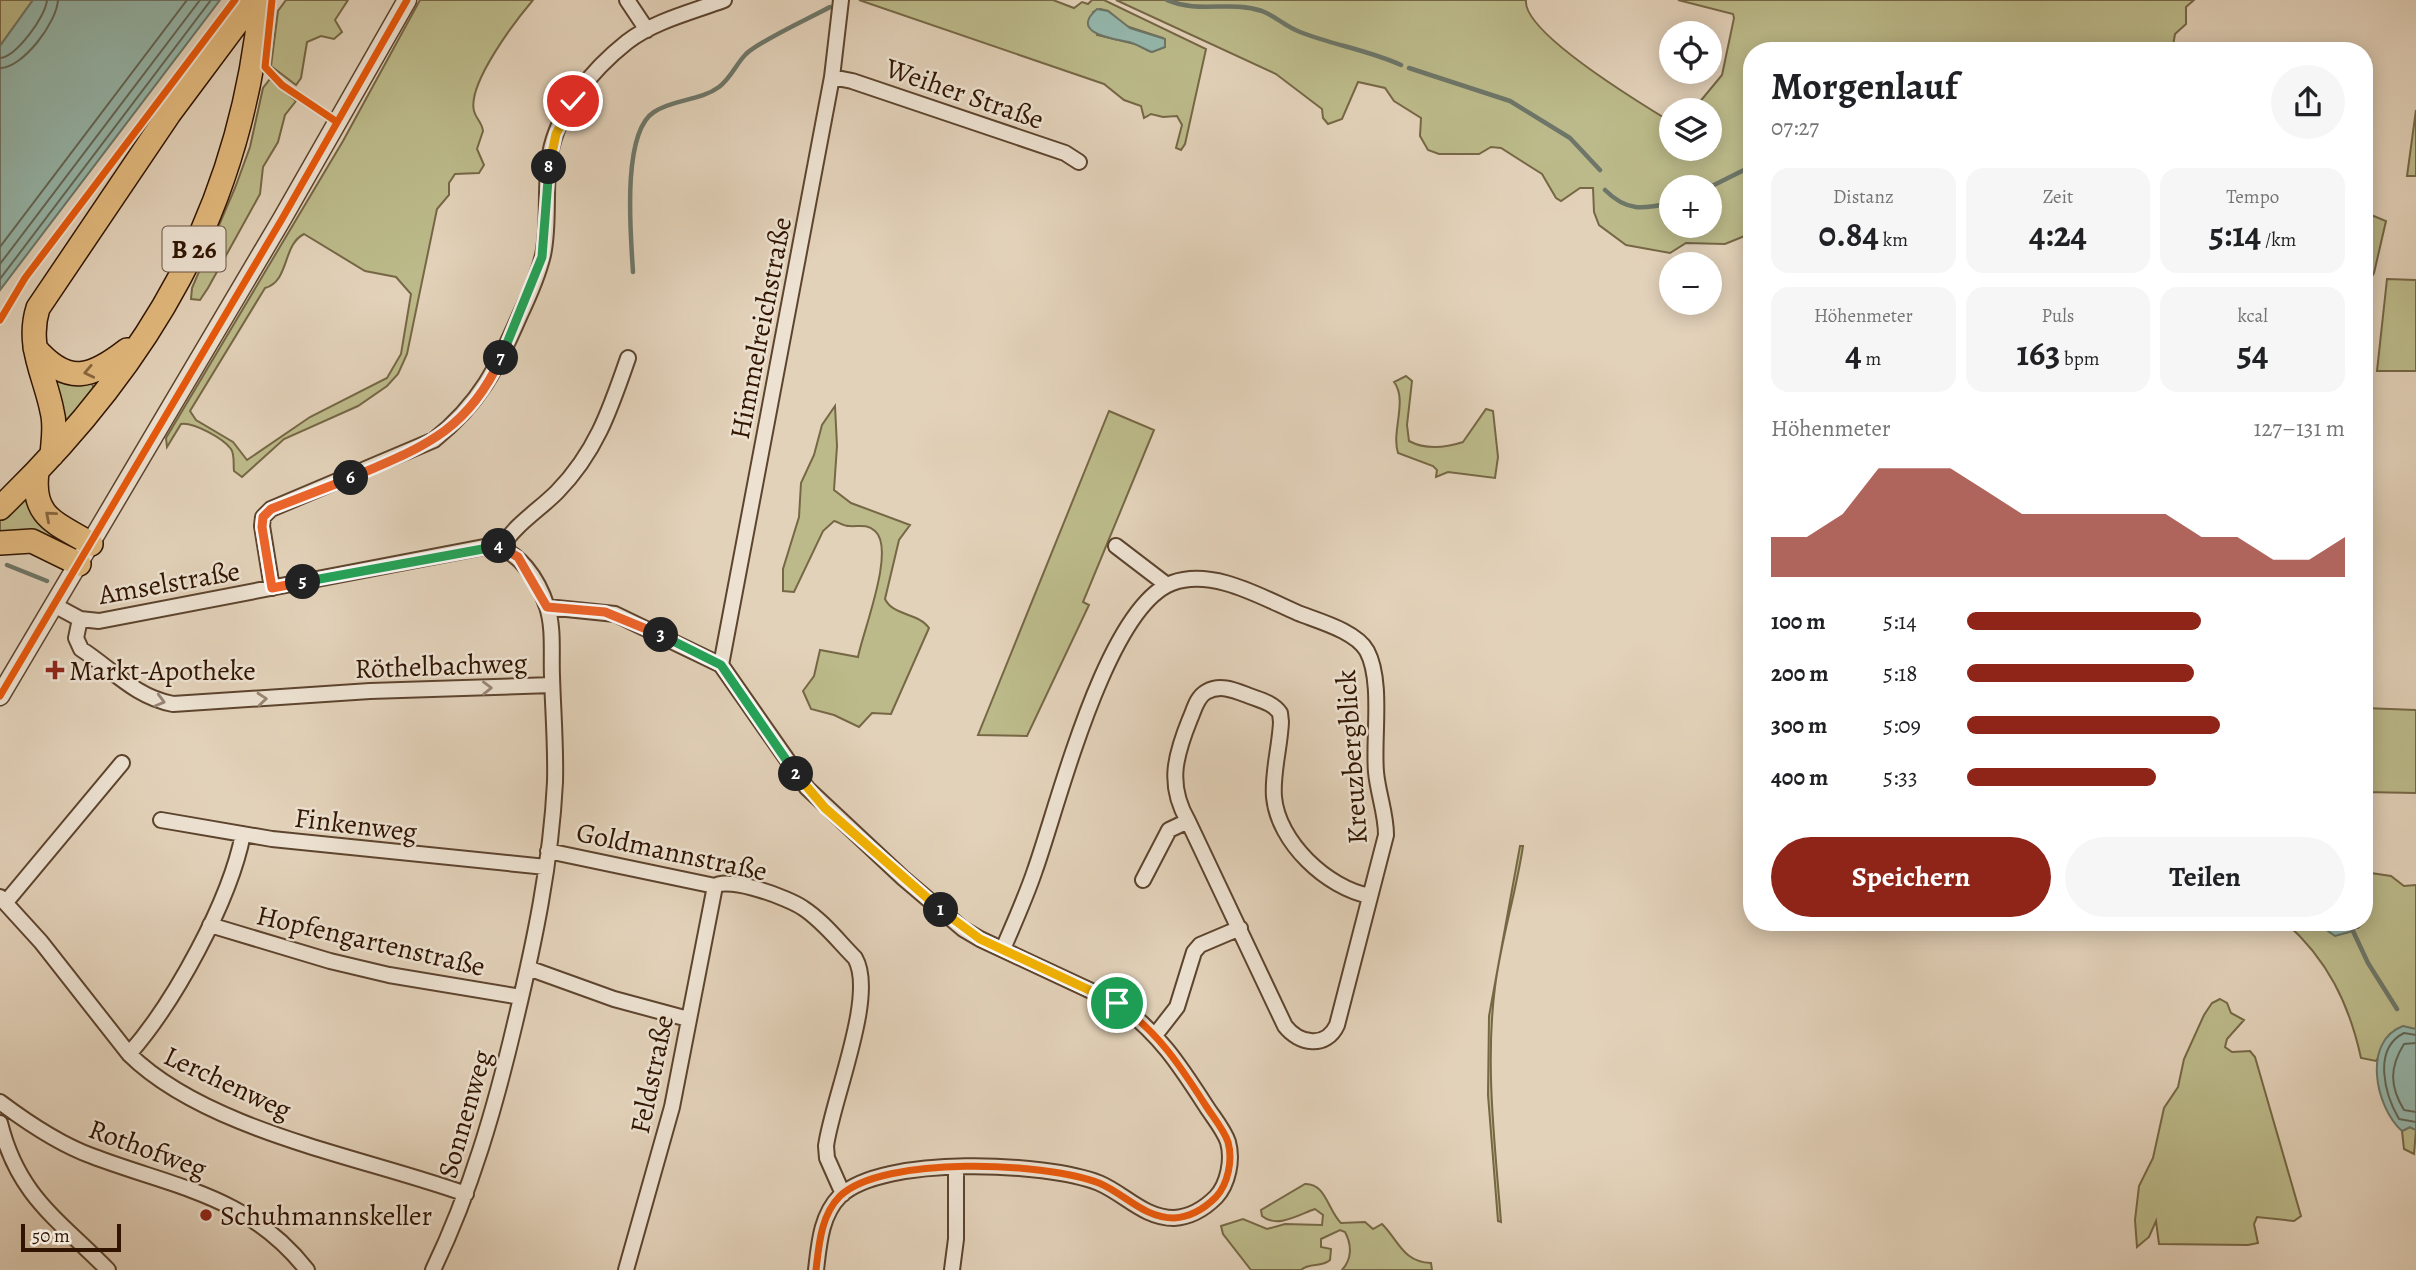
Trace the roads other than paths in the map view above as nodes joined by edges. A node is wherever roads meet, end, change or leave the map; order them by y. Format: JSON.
{"nodes":[{"id":1,"x":254,"y":0,"type":"edge"},
{"id":2,"x":261,"y":0,"type":"edge"},
{"id":3,"x":407,"y":0,"type":"edge"},
{"id":4,"x":627,"y":0,"type":"edge"},
{"id":5,"x":724,"y":0,"type":"edge"},
{"id":6,"x":841,"y":0,"type":"edge"},
{"id":7,"x":647,"y":30,"type":"junction"},
{"id":8,"x":832,"y":77,"type":"junction"},
{"id":9,"x":1079,"y":162,"type":"dead end"},
{"id":10,"x":143,"y":338,"type":"junction"},
{"id":11,"x":35,"y":348,"type":"junction"},
{"id":12,"x":628,"y":358,"type":"dead end"},
{"id":13,"x":44,"y":463,"type":"junction"},
{"id":14,"x":0,"y":508,"type":"edge"},
{"id":15,"x":0,"y":543,"type":"edge"},
{"id":16,"x":91,"y":544,"type":"junction"},
{"id":17,"x":502,"y":546,"type":"junction"},
{"id":18,"x":1116,"y":546,"type":"dead end"},
{"id":19,"x":79,"y":564,"type":"junction"},
{"id":20,"x":1167,"y":586,"type":"junction"},
{"id":21,"x":272,"y":588,"type":"junction"},
{"id":22,"x":54,"y":605,"type":"junction"},
{"id":23,"x":547,"y":607,"type":"junction"},
{"id":24,"x":80,"y":619,"type":"junction"},
{"id":25,"x":721,"y":665,"type":"junction"},
{"id":26,"x":552,"y":685,"type":"junction"},
{"id":27,"x":0,"y":696,"type":"edge"},
{"id":28,"x":122,"y":763,"type":"dead end"},
{"id":29,"x":161,"y":820,"type":"dead end"},
{"id":30,"x":1188,"y":821,"type":"junction"},
{"id":31,"x":243,"y":834,"type":"junction"},
{"id":32,"x":548,"y":851,"type":"junction"},
{"id":33,"x":546,"y":867,"type":"junction"},
{"id":34,"x":1143,"y":880,"type":"dead end"},
{"id":35,"x":715,"y":886,"type":"junction"},
{"id":36,"x":1370,"y":896,"type":"junction"},
{"id":37,"x":3,"y":899,"type":"edge"},
{"id":38,"x":210,"y":925,"type":"junction"},
{"id":39,"x":1240,"y":928,"type":"junction"},
{"id":40,"x":1003,"y":949,"type":"junction"},
{"id":41,"x":528,"y":968,"type":"junction"},
{"id":42,"x":521,"y":997,"type":"junction"},
{"id":43,"x":688,"y":1019,"type":"junction"},
{"id":44,"x":1156,"y":1034,"type":"junction"},
{"id":45,"x":129,"y":1054,"type":"junction"},
{"id":46,"x":0,"y":1102,"type":"edge"},
{"id":47,"x":0,"y":1123,"type":"edge"},
{"id":48,"x":956,"y":1168,"type":"junction"},
{"id":49,"x":466,"y":1194,"type":"junction"},
{"id":50,"x":843,"y":1194,"type":"junction"},
{"id":51,"x":108,"y":1270,"type":"edge"},
{"id":52,"x":307,"y":1270,"type":"edge"},
{"id":53,"x":433,"y":1270,"type":"edge"},
{"id":54,"x":626,"y":1270,"type":"edge"},
{"id":55,"x":816,"y":1270,"type":"edge"},
{"id":56,"x":952,"y":1270,"type":"edge"}],
"edges":[{"from":1,"to":11,"type":"main road"},
{"from":2,"to":10,"type":"main road","number":"B 26"},
{"from":3,"to":16,"type":"street"},
{"from":4,"to":7,"type":"street"},
{"from":5,"to":7,"type":"street"},
{"from":6,"to":8,"type":"street","name":"Himmelreichstraße"},
{"from":7,"to":21,"type":"street"},
{"from":8,"to":9,"type":"street","name":"Weiher Straße"},
{"from":8,"to":25,"type":"street","name":"Himmelreichstraße"},
{"from":10,"to":11,"type":"main road","number":"B 26","one_way":true},
{"from":10,"to":13,"type":"main road","number":"B 26"},
{"from":11,"to":13,"type":"main road"},
{"from":12,"to":17,"type":"street"},
{"from":13,"to":14,"type":"main road","number":"B 26"},
{"from":16,"to":13,"type":"main road","one_way":true},
{"from":15,"to":19,"type":"main road"},
{"from":16,"to":19,"type":"street"},
{"from":17,"to":21,"type":"street","name":"Amselstraße"},
{"from":17,"to":23,"type":"street"},
{"from":18,"to":20,"type":"street"},
{"from":19,"to":22,"type":"street"},
{"from":20,"to":36,"type":"street","name":"Kreuzbergblick"},
{"from":20,"to":40,"type":"street"},
{"from":21,"to":24,"type":"street","name":"Amselstraße"},
{"from":22,"to":24,"type":"street","name":"Amselstraße"},
{"from":22,"to":27,"type":"street"},
{"from":23,"to":25,"type":"street"},
{"from":23,"to":26,"type":"street","name":"Röthelbachweg"},
{"from":24,"to":26,"type":"street","name":"Röthelbachweg","one_way":true},
{"from":25,"to":40,"type":"street"},
{"from":26,"to":32,"type":"street","name":"Sonnenweg"},
{"from":28,"to":37,"type":"street"},
{"from":29,"to":31,"type":"street","name":"Finkenweg"},
{"from":30,"to":34,"type":"street"},
{"from":30,"to":36,"type":"street","name":"Kreuzbergblick"},
{"from":30,"to":39,"type":"street","name":"Kreuzbergblick"},
{"from":31,"to":33,"type":"street","name":"Finkenweg"},
{"from":31,"to":38,"type":"street","name":"Hopfengartenstraße"},
{"from":32,"to":33,"type":"street","name":"Sonnenweg"},
{"from":32,"to":35,"type":"street","name":"Goldmannstraße"},
{"from":33,"to":41,"type":"street","name":"Sonnenweg"},
{"from":35,"to":43,"type":"street","name":"Feldstraße"},
{"from":35,"to":50,"type":"street","name":"Goldmannstraße"},
{"from":36,"to":39,"type":"street","name":"Kreuzbergblick"},
{"from":37,"to":45,"type":"street","name":"Lerchenweg"},
{"from":38,"to":42,"type":"street","name":"Hopfengartenstraße"},
{"from":38,"to":45,"type":"street","name":"Hopfengartenstraße"},
{"from":39,"to":44,"type":"street"},
{"from":40,"to":44,"type":"street"},
{"from":41,"to":42,"type":"street","name":"Sonnenweg"},
{"from":41,"to":43,"type":"street"},
{"from":42,"to":49,"type":"street","name":"Sonnenweg"},
{"from":43,"to":54,"type":"street","name":"Feldstraße"},
{"from":44,"to":48,"type":"street"},
{"from":45,"to":49,"type":"street","name":"Lerchenweg"},
{"from":46,"to":52,"type":"street","name":"Rothofweg"},
{"from":47,"to":51,"type":"street"},
{"from":48,"to":50,"type":"street"},
{"from":48,"to":56,"type":"street"},
{"from":49,"to":53,"type":"street","name":"Sonnenweg"},
{"from":50,"to":55,"type":"street"}]}
